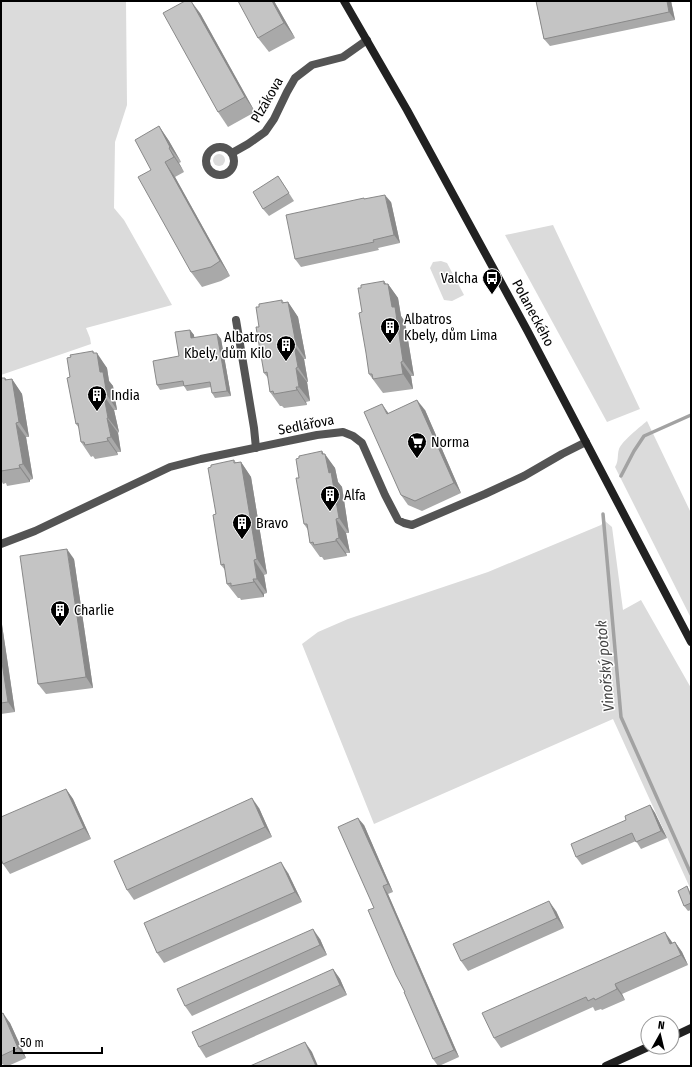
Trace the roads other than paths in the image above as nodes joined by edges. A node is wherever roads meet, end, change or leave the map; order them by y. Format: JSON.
{"nodes":[{"id":1,"x":344,"y":1,"type":"edge"},
{"id":2,"x":367,"y":40,"type":"junction"},
{"id":3,"x":232,"y":153,"type":"dead end"},
{"id":4,"x":236,"y":320,"type":"dead end"},
{"id":5,"x":586,"y":442,"type":"junction"},
{"id":6,"x":256,"y":448,"type":"junction"},
{"id":7,"x":1,"y":544,"type":"edge"},
{"id":8,"x":691,"y":642,"type":"edge"},
{"id":9,"x":691,"y":1028,"type":"edge"},
{"id":10,"x":680,"y":1033,"type":"edge"},
{"id":11,"x":640,"y":1051,"type":"edge"},
{"id":12,"x":606,"y":1066,"type":"edge"}],
"edges":[{"from":1,"to":2,"type":"street","name":"Polaneckého"},
{"from":2,"to":3,"type":"street","name":"Plzákova"},
{"from":2,"to":5,"type":"street","name":"Polaneckého"},
{"from":4,"to":6,"type":"street"},
{"from":5,"to":6,"type":"street","name":"Sedlářova"},
{"from":5,"to":8,"type":"street","name":"Polaneckého"},
{"from":6,"to":7,"type":"street","name":"Sedlářova"},
{"from":9,"to":10,"type":"street"},
{"from":11,"to":12,"type":"street"}]}
